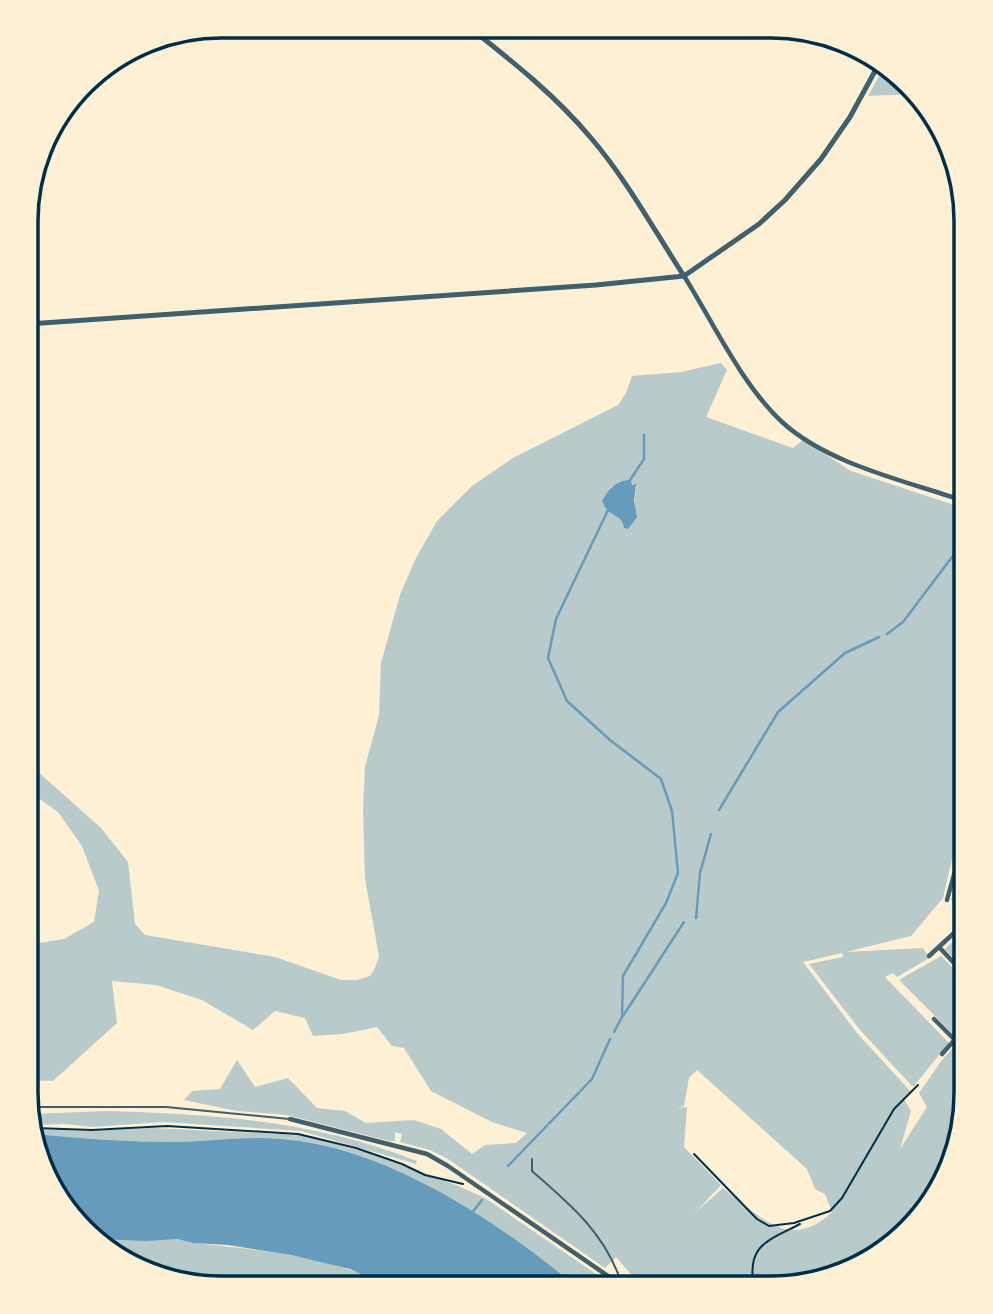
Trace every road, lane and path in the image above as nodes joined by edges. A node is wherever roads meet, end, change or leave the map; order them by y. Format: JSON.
{"nodes":[{"id":1,"x":484,"y":39,"type":"edge"},
{"id":2,"x":875,"y":71,"type":"edge"},
{"id":3,"x":684,"y":275,"type":"junction"},
{"id":4,"x":38,"y":323,"type":"edge"},
{"id":5,"x":954,"y":498,"type":"edge"},
{"id":6,"x":954,"y":875,"type":"edge"},
{"id":7,"x":947,"y":900,"type":"dead end"},
{"id":8,"x":954,"y":934,"type":"edge"},
{"id":9,"x":940,"y":948,"type":"junction"},
{"id":10,"x":929,"y":956,"type":"dead end"},
{"id":11,"x":954,"y":963,"type":"edge"},
{"id":12,"x":934,"y":1019,"type":"dead end"},
{"id":13,"x":954,"y":1039,"type":"edge"},
{"id":14,"x":954,"y":1041,"type":"edge"},
{"id":15,"x":942,"y":1054,"type":"dead end"},
{"id":16,"x":918,"y":1085,"type":"dead end"},
{"id":17,"x":39,"y":1107,"type":"edge"},
{"id":18,"x":290,"y":1119,"type":"joint"},
{"id":19,"x":42,"y":1128,"type":"edge"},
{"id":20,"x":694,"y":1154,"type":"dead end"},
{"id":21,"x":532,"y":1159,"type":"dead end"},
{"id":22,"x":481,"y":1188,"type":"junction"},
{"id":23,"x":801,"y":1222,"type":"junction"},
{"id":24,"x":607,"y":1276,"type":"edge"},
{"id":25,"x":619,"y":1276,"type":"edge"},
{"id":26,"x":753,"y":1276,"type":"edge"}],
"edges":[{"from":1,"to":3,"type":"street"},
{"from":2,"to":3,"type":"street"},
{"from":3,"to":4,"type":"street"},
{"from":3,"to":5,"type":"street"},
{"from":6,"to":7,"type":"street"},
{"from":8,"to":9,"type":"street"},
{"from":9,"to":10,"type":"street"},
{"from":9,"to":11,"type":"street"},
{"from":12,"to":13,"type":"street"},
{"from":14,"to":15,"type":"street"},
{"from":16,"to":23,"type":"path"},
{"from":17,"to":18,"type":"lane"},
{"from":18,"to":22,"type":"street"},
{"from":19,"to":22,"type":"path"},
{"from":20,"to":23,"type":"path"},
{"from":21,"to":25,"type":"lane"},
{"from":22,"to":24,"type":"street"},
{"from":23,"to":26,"type":"path"}]}
